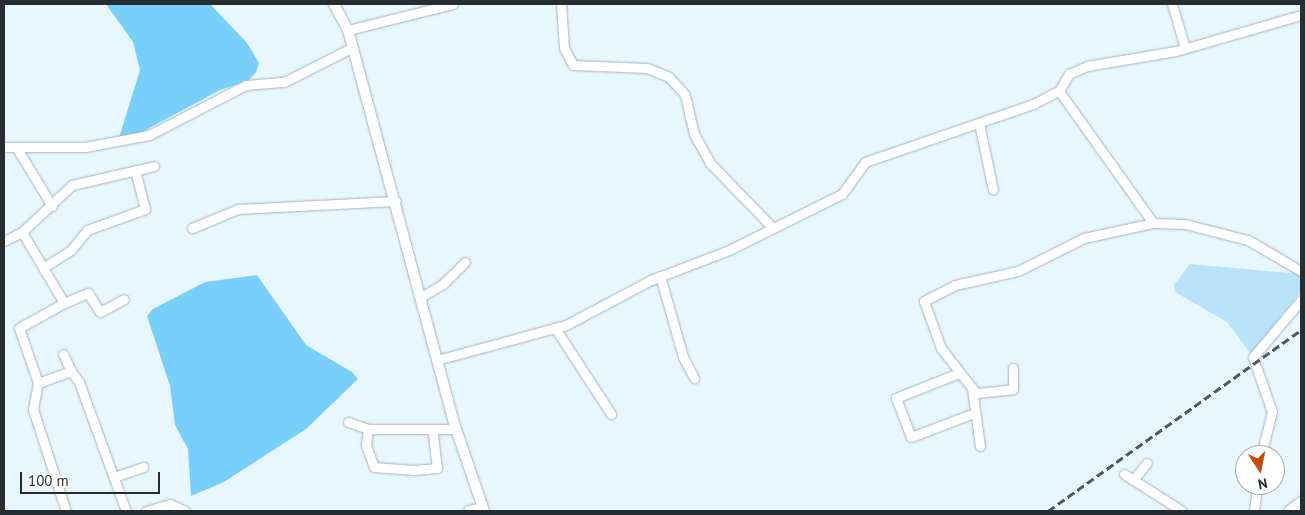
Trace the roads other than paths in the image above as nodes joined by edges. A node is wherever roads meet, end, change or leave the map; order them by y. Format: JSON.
{"nodes":[{"id":1,"x":334,"y":4,"type":"edge"},
{"id":2,"x":453,"y":4,"type":"edge"},
{"id":3,"x":561,"y":4,"type":"edge"},
{"id":4,"x":1172,"y":4,"type":"edge"},
{"id":5,"x":1301,"y":16,"type":"edge"},
{"id":6,"x":348,"y":30,"type":"junction"},
{"id":7,"x":353,"y":48,"type":"junction"},
{"id":8,"x":1185,"y":48,"type":"junction"},
{"id":9,"x":1059,"y":92,"type":"junction"},
{"id":10,"x":978,"y":123,"type":"junction"},
{"id":11,"x":4,"y":147,"type":"edge"},
{"id":12,"x":16,"y":147,"type":"junction"},
{"id":13,"x":154,"y":166,"type":"dead end"},
{"id":14,"x":135,"y":170,"type":"junction"},
{"id":15,"x":993,"y":190,"type":"dead end"},
{"id":16,"x":396,"y":201,"type":"junction"},
{"id":17,"x":52,"y":206,"type":"junction"},
{"id":18,"x":1153,"y":223,"type":"junction"},
{"id":19,"x":772,"y":227,"type":"junction"},
{"id":20,"x":192,"y":228,"type":"dead end"},
{"id":21,"x":22,"y":232,"type":"junction"},
{"id":22,"x":4,"y":241,"type":"edge"},
{"id":23,"x":465,"y":262,"type":"dead end"},
{"id":24,"x":44,"y":267,"type":"junction"},
{"id":25,"x":1301,"y":271,"type":"edge"},
{"id":26,"x":660,"y":276,"type":"junction"},
{"id":27,"x":421,"y":297,"type":"junction"},
{"id":28,"x":124,"y":299,"type":"dead end"},
{"id":29,"x":1301,"y":300,"type":"edge"},
{"id":30,"x":64,"y":303,"type":"junction"},
{"id":31,"x":556,"y":328,"type":"junction"},
{"id":32,"x":63,"y":354,"type":"dead end"},
{"id":33,"x":437,"y":360,"type":"junction"},
{"id":34,"x":1013,"y":368,"type":"dead end"},
{"id":35,"x":70,"y":371,"type":"junction"},
{"id":36,"x":959,"y":373,"type":"junction"},
{"id":37,"x":694,"y":378,"type":"dead end"},
{"id":38,"x":38,"y":383,"type":"junction"},
{"id":39,"x":972,"y":388,"type":"junction"},
{"id":40,"x":974,"y":413,"type":"junction"},
{"id":41,"x":611,"y":414,"type":"dead end"},
{"id":42,"x":348,"y":422,"type":"dead end"},
{"id":43,"x":456,"y":429,"type":"junction"},
{"id":44,"x":368,"y":430,"type":"junction"},
{"id":45,"x":433,"y":433,"type":"junction"},
{"id":46,"x":1264,"y":445,"type":"edge"},
{"id":47,"x":980,"y":446,"type":"dead end"},
{"id":48,"x":1147,"y":463,"type":"dead end"},
{"id":49,"x":142,"y":467,"type":"dead end"},
{"id":50,"x":1124,"y":474,"type":"dead end"},
{"id":51,"x":114,"y":477,"type":"junction"},
{"id":52,"x":1133,"y":480,"type":"junction"},
{"id":53,"x":1256,"y":495,"type":"edge"},
{"id":54,"x":1301,"y":502,"type":"edge"},
{"id":55,"x":484,"y":510,"type":"edge"},
{"id":56,"x":66,"y":511,"type":"edge"},
{"id":57,"x":126,"y":511,"type":"edge"},
{"id":58,"x":146,"y":511,"type":"edge"},
{"id":59,"x":185,"y":511,"type":"edge"},
{"id":60,"x":469,"y":511,"type":"edge"},
{"id":61,"x":1182,"y":511,"type":"edge"},
{"id":62,"x":1254,"y":511,"type":"edge"},
{"id":63,"x":1289,"y":511,"type":"edge"}],
"edges":[{"from":1,"to":6,"type":"street"},
{"from":2,"to":6,"type":"street"},
{"from":3,"to":19,"type":"street"},
{"from":4,"to":8,"type":"street"},
{"from":5,"to":8,"type":"street"},
{"from":6,"to":7,"type":"street"},
{"from":7,"to":12,"type":"street"},
{"from":7,"to":16,"type":"street"},
{"from":8,"to":9,"type":"street"},
{"from":9,"to":10,"type":"street"},
{"from":9,"to":18,"type":"street"},
{"from":10,"to":15,"type":"street"},
{"from":10,"to":19,"type":"street"},
{"from":11,"to":12,"type":"street"},
{"from":12,"to":17,"type":"street"},
{"from":13,"to":14,"type":"street"},
{"from":14,"to":17,"type":"street"},
{"from":14,"to":24,"type":"street"},
{"from":16,"to":20,"type":"street"},
{"from":16,"to":27,"type":"street"},
{"from":17,"to":21,"type":"street"},
{"from":18,"to":25,"type":"street"},
{"from":18,"to":36,"type":"street"},
{"from":19,"to":26,"type":"street"},
{"from":21,"to":22,"type":"street"},
{"from":21,"to":24,"type":"street"},
{"from":23,"to":27,"type":"street"},
{"from":24,"to":30,"type":"street"},
{"from":26,"to":31,"type":"street"},
{"from":26,"to":37,"type":"street"},
{"from":27,"to":33,"type":"street"},
{"from":28,"to":30,"type":"street"},
{"from":29,"to":46,"type":"street"},
{"from":30,"to":38,"type":"street"},
{"from":31,"to":33,"type":"street"},
{"from":31,"to":41,"type":"street"},
{"from":32,"to":35,"type":"street"},
{"from":33,"to":43,"type":"street"},
{"from":34,"to":39,"type":"street"},
{"from":35,"to":38,"type":"street"},
{"from":35,"to":51,"type":"street"},
{"from":36,"to":39,"type":"street"},
{"from":36,"to":40,"type":"street"},
{"from":38,"to":56,"type":"street"},
{"from":39,"to":40,"type":"street"},
{"from":40,"to":47,"type":"street"},
{"from":42,"to":44,"type":"street"},
{"from":43,"to":45,"type":"street"},
{"from":43,"to":55,"type":"street"},
{"from":44,"to":45,"type":"street"},
{"from":44,"to":45,"type":"street"},
{"from":48,"to":52,"type":"street"},
{"from":49,"to":51,"type":"street"},
{"from":50,"to":52,"type":"street"},
{"from":51,"to":57,"type":"street"},
{"from":52,"to":61,"type":"street"},
{"from":53,"to":62,"type":"street"},
{"from":54,"to":63,"type":"main road"},
{"from":55,"to":60,"type":"street"},
{"from":58,"to":59,"type":"street"}]}
